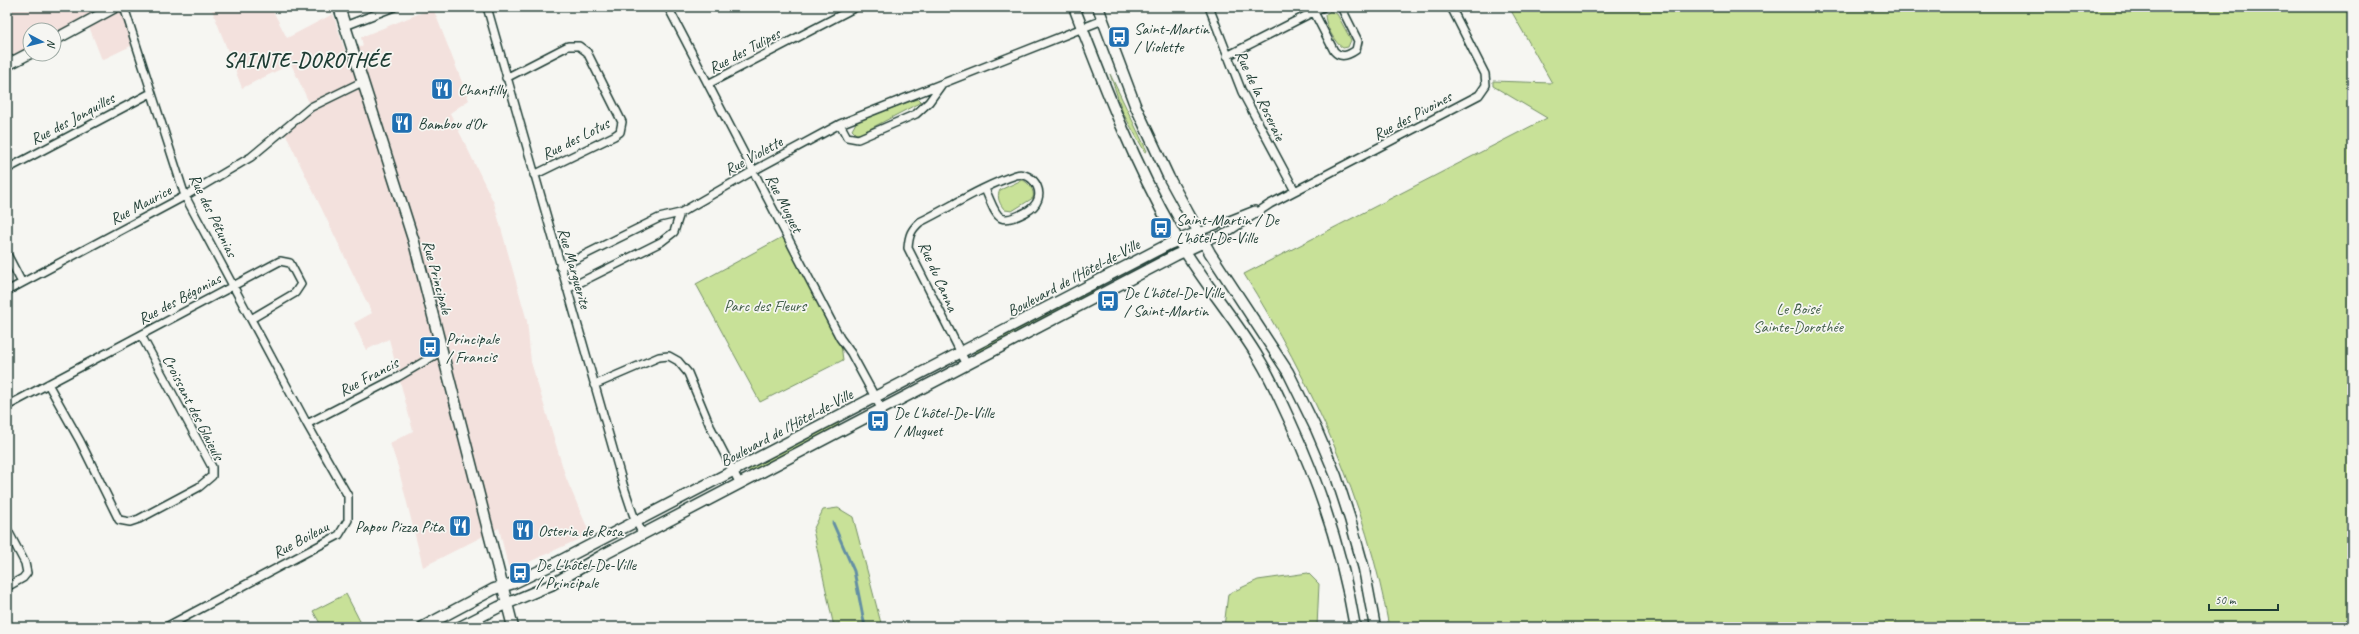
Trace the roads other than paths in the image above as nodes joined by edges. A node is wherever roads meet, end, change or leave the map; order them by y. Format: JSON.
{"nodes":[{"id":1,"x":115,"y":7,"type":"edge"},
{"id":2,"x":124,"y":7,"type":"edge"},
{"id":3,"x":339,"y":7,"type":"edge"},
{"id":4,"x":394,"y":7,"type":"edge"},
{"id":5,"x":487,"y":7,"type":"edge"},
{"id":6,"x":668,"y":7,"type":"edge"},
{"id":7,"x":856,"y":7,"type":"edge"},
{"id":8,"x":1074,"y":7,"type":"edge"},
{"id":9,"x":1098,"y":7,"type":"edge"},
{"id":10,"x":1208,"y":7,"type":"edge"},
{"id":11,"x":1323,"y":7,"type":"edge"},
{"id":12,"x":1341,"y":7,"type":"edge"},
{"id":13,"x":1451,"y":7,"type":"edge"},
{"id":14,"x":1314,"y":12,"type":"junction"},
{"id":15,"x":1103,"y":20,"type":"junction"},
{"id":16,"x":345,"y":26,"type":"junction"},
{"id":17,"x":1082,"y":29,"type":"junction"},
{"id":18,"x":62,"y":36,"type":"edge"},
{"id":19,"x":1227,"y":56,"type":"junction"},
{"id":20,"x":22,"y":57,"type":"edge"},
{"id":21,"x":7,"y":65,"type":"edge"},
{"id":22,"x":506,"y":78,"type":"junction"},
{"id":23,"x":362,"y":82,"type":"junction"},
{"id":24,"x":708,"y":84,"type":"junction"},
{"id":25,"x":942,"y":84,"type":"junction"},
{"id":26,"x":151,"y":93,"type":"junction"},
{"id":27,"x":840,"y":124,"type":"junction"},
{"id":28,"x":7,"y":169,"type":"edge"},
{"id":29,"x":753,"y":171,"type":"junction"},
{"id":30,"x":534,"y":174,"type":"junction"},
{"id":31,"x":985,"y":189,"type":"junction"},
{"id":32,"x":1296,"y":191,"type":"junction"},
{"id":33,"x":185,"y":196,"type":"junction"},
{"id":34,"x":1270,"y":204,"type":"junction"},
{"id":35,"x":680,"y":212,"type":"junction"},
{"id":36,"x":1199,"y":232,"type":"junction"},
{"id":37,"x":1178,"y":240,"type":"junction"},
{"id":38,"x":1204,"y":242,"type":"junction"},
{"id":39,"x":1184,"y":251,"type":"junction"},
{"id":40,"x":7,"y":254,"type":"edge"},
{"id":41,"x":560,"y":267,"type":"junction"},
{"id":42,"x":22,"y":283,"type":"junction"},
{"id":43,"x":234,"y":285,"type":"junction"},
{"id":44,"x":567,"y":290,"type":"junction"},
{"id":45,"x":7,"y":291,"type":"edge"},
{"id":46,"x":251,"y":319,"type":"junction"},
{"id":47,"x":141,"y":335,"type":"junction"},
{"id":48,"x":442,"y":351,"type":"junction"},
{"id":49,"x":960,"y":353,"type":"junction"},
{"id":50,"x":967,"y":365,"type":"junction"},
{"id":51,"x":48,"y":384,"type":"junction"},
{"id":52,"x":594,"y":385,"type":"junction"},
{"id":53,"x":875,"y":398,"type":"junction"},
{"id":54,"x":7,"y":406,"type":"edge"},
{"id":55,"x":882,"y":410,"type":"junction"},
{"id":56,"x":307,"y":424,"type":"junction"},
{"id":57,"x":734,"y":472,"type":"junction"},
{"id":58,"x":740,"y":484,"type":"junction"},
{"id":59,"x":637,"y":522,"type":"junction"},
{"id":60,"x":7,"y":529,"type":"edge"},
{"id":61,"x":643,"y":535,"type":"junction"},
{"id":62,"x":7,"y":587,"type":"edge"},
{"id":63,"x":502,"y":587,"type":"junction"},
{"id":64,"x":506,"y":604,"type":"junction"},
{"id":65,"x":166,"y":627,"type":"edge"},
{"id":66,"x":423,"y":627,"type":"edge"},
{"id":67,"x":460,"y":627,"type":"edge"},
{"id":68,"x":513,"y":627,"type":"edge"},
{"id":69,"x":1355,"y":627,"type":"edge"},
{"id":70,"x":1375,"y":627,"type":"edge"}],
"edges":[{"from":1,"to":18,"type":"street"},
{"from":2,"to":26,"type":"street","name":"Rue des Pétunias"},
{"from":3,"to":16,"type":"street","name":"Rue Principale"},
{"from":4,"to":16,"type":"street"},
{"from":5,"to":22,"type":"street","name":"Rue Marguerite"},
{"from":6,"to":24,"type":"street","name":"Rue Muguet"},
{"from":7,"to":24,"type":"street","name":"Rue des Tulipes"},
{"from":8,"to":17,"type":"street"},
{"from":9,"to":15,"type":"street"},
{"from":10,"to":19,"type":"street","name":"Rue de la Roseraie"},
{"from":11,"to":14,"type":"street"},
{"from":12,"to":14,"type":"street"},
{"from":13,"to":32,"type":"street","name":"Rue des Pivoines"},
{"from":14,"to":19,"type":"street"},
{"from":15,"to":17,"type":"street","name":"Rue Violette"},
{"from":15,"to":36,"type":"street"},
{"from":16,"to":23,"type":"street","name":"Rue Principale"},
{"from":17,"to":25,"type":"street","name":"Rue Violette"},
{"from":17,"to":37,"type":"street"},
{"from":19,"to":32,"type":"street","name":"Rue de la Roseraie"},
{"from":20,"to":21,"type":"street"},
{"from":22,"to":30,"type":"street","name":"Rue Marguerite"},
{"from":22,"to":30,"type":"street","name":"Rue des Lotus"},
{"from":23,"to":33,"type":"street","name":"Rue Maurice"},
{"from":23,"to":48,"type":"street","name":"Rue Principale"},
{"from":24,"to":29,"type":"street","name":"Rue Muguet"},
{"from":25,"to":27,"type":"street","name":"Rue Violette"},
{"from":25,"to":27,"type":"street"},
{"from":26,"to":28,"type":"street","name":"Rue des Jonquilles"},
{"from":26,"to":33,"type":"street","name":"Rue des Pétunias"},
{"from":27,"to":29,"type":"street","name":"Rue Violette"},
{"from":29,"to":35,"type":"street","name":"Rue Violette"},
{"from":29,"to":53,"type":"street","name":"Rue Muguet"},
{"from":30,"to":41,"type":"street","name":"Rue Marguerite"},
{"from":31,"to":31,"type":"street","name":"Rue du Canna"},
{"from":31,"to":49,"type":"street","name":"Rue du Canna"},
{"from":32,"to":34,"type":"street","name":"Rue des Pivoines"},
{"from":33,"to":42,"type":"street","name":"Rue Maurice"},
{"from":33,"to":43,"type":"street","name":"Rue des Pétunias"},
{"from":34,"to":36,"type":"street","name":"Boulevard de l'Hôtel-de-Ville"},
{"from":34,"to":38,"type":"street","name":"Boulevard de l'Hôtel-de-Ville"},
{"from":35,"to":41,"type":"street","name":"Rue Violette"},
{"from":35,"to":44,"type":"street"},
{"from":36,"to":37,"type":"street","name":"Boulevard de l'Hôtel-de-Ville"},
{"from":36,"to":38,"type":"street"},
{"from":37,"to":39,"type":"street"},
{"from":37,"to":49,"type":"street","name":"Boulevard de l'Hôtel-de-Ville"},
{"from":38,"to":39,"type":"street","name":"Boulevard de l'Hôtel-de-Ville"},
{"from":38,"to":70,"type":"street"},
{"from":39,"to":50,"type":"street","name":"Boulevard de l'Hôtel-de-Ville"},
{"from":39,"to":69,"type":"street"},
{"from":40,"to":42,"type":"street"},
{"from":41,"to":44,"type":"street","name":"Rue Marguerite"},
{"from":42,"to":45,"type":"street","name":"Rue Maurice"},
{"from":43,"to":46,"type":"street","name":"Rue des Pétunias"},
{"from":43,"to":46,"type":"street","name":"Rue des Bégonias"},
{"from":43,"to":47,"type":"street","name":"Rue des Bégonias"},
{"from":44,"to":52,"type":"street","name":"Rue Marguerite"},
{"from":46,"to":56,"type":"street","name":"Rue des Pétunias"},
{"from":47,"to":51,"type":"street","name":"Rue des Bégonias"},
{"from":47,"to":51,"type":"street","name":"Croissant des Glaieuls"},
{"from":48,"to":56,"type":"street","name":"Rue Francis"},
{"from":48,"to":63,"type":"street","name":"Rue Principale"},
{"from":49,"to":50,"type":"street","name":"Rue du Canna"},
{"from":49,"to":53,"type":"street","name":"Boulevard de l'Hôtel-de-Ville"},
{"from":50,"to":55,"type":"street","name":"Boulevard de l'Hôtel-de-Ville"},
{"from":51,"to":54,"type":"street","name":"Rue des Bégonias"},
{"from":52,"to":57,"type":"street"},
{"from":52,"to":59,"type":"street","name":"Rue Marguerite"},
{"from":53,"to":55,"type":"street","name":"Rue Muguet"},
{"from":53,"to":57,"type":"street","name":"Boulevard de l'Hôtel-de-Ville"},
{"from":55,"to":58,"type":"street","name":"Boulevard de l'Hôtel-de-Ville"},
{"from":56,"to":65,"type":"street","name":"Rue Boileau"},
{"from":57,"to":58,"type":"street"},
{"from":57,"to":59,"type":"street","name":"Boulevard de l'Hôtel-de-Ville"},
{"from":58,"to":61,"type":"street","name":"Boulevard de l'Hôtel-de-Ville"},
{"from":59,"to":61,"type":"street","name":"Rue Marguerite"},
{"from":59,"to":63,"type":"street","name":"Boulevard de l'Hôtel-de-Ville"},
{"from":60,"to":62,"type":"street"},
{"from":61,"to":64,"type":"street","name":"Boulevard de l'Hôtel-de-Ville"},
{"from":63,"to":64,"type":"street","name":"Rue Principale"},
{"from":63,"to":66,"type":"street","name":"Boulevard de l'Hôtel-de-Ville"},
{"from":64,"to":67,"type":"street","name":"Boulevard de l'Hôtel-de-Ville"},
{"from":64,"to":68,"type":"street","name":"Rue Principale"}]}
